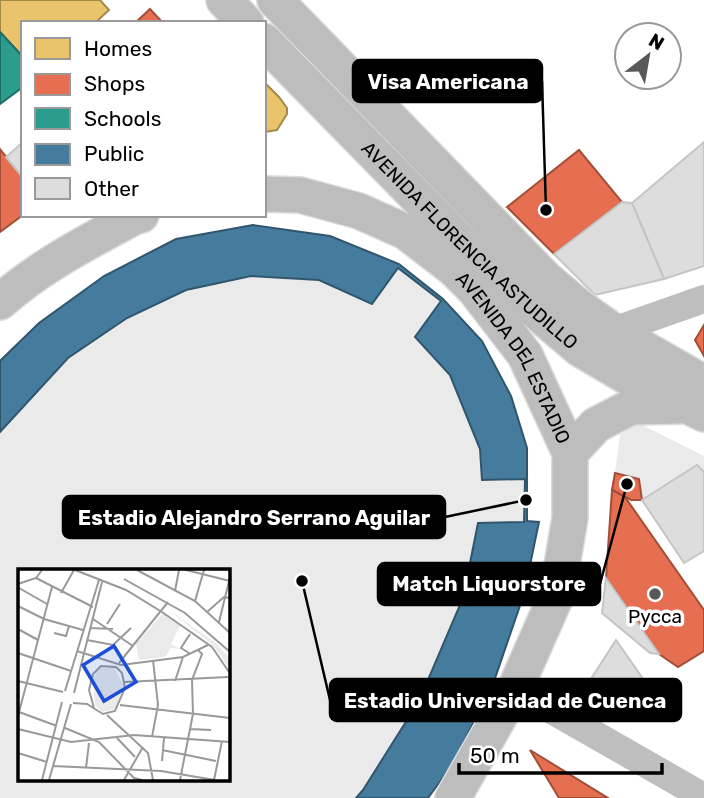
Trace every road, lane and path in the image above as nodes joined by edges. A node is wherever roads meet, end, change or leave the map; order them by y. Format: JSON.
{"nodes":[{"id":1,"x":224,"y":0,"type":"edge"},
{"id":2,"x":275,"y":0,"type":"edge"},
{"id":3,"x":244,"y":21,"type":"edge"},
{"id":4,"x":266,"y":43,"type":"edge"},
{"id":5,"x":266,"y":194,"type":"edge"},
{"id":6,"x":137,"y":217,"type":"edge"},
{"id":7,"x":527,"y":258,"type":"junction"},
{"id":8,"x":470,"y":267,"type":"junction"},
{"id":9,"x":704,"y":299,"type":"edge"},
{"id":10,"x":0,"y":302,"type":"edge"},
{"id":11,"x":613,"y":331,"type":"junction"},
{"id":12,"x":698,"y":401,"type":"edge"},
{"id":13,"x":570,"y":453,"type":"junction"},
{"id":14,"x":515,"y":689,"type":"junction"},
{"id":15,"x":704,"y":797,"type":"edge"},
{"id":16,"x":453,"y":798,"type":"edge"}],
"edges":[{"from":1,"to":3,"type":"main road"},
{"from":2,"to":7,"type":"main road","name":"AVENIDA FLORENCIA ASTUDILLO"},
{"from":4,"to":8,"type":"main road","name":"AVENIDA FLORENCIA ASTUDILLO"},
{"from":5,"to":8,"type":"main road","name":"AVENIDA DEL ESTADIO"},
{"from":6,"to":10,"type":"main road"},
{"from":7,"to":8,"type":"main road"},
{"from":7,"to":11,"type":"main road","name":"AVENIDA FLORENCIA ASTUDILLO"},
{"from":8,"to":12,"type":"main road","name":"AVENIDA FLORENCIA ASTUDILLO"},
{"from":8,"to":13,"type":"main road","name":"AVENIDA DEL ESTADIO"},
{"from":9,"to":11,"type":"street"},
{"from":11,"to":12,"type":"main road","name":"AVENIDA FLORENCIA ASTUDILLO"},
{"from":12,"to":13,"type":"main road"},
{"from":13,"to":14,"type":"main road","name":"AVENIDA DEL ESTADIO"},
{"from":14,"to":15,"type":"street"},
{"from":14,"to":16,"type":"main road","name":"AVENIDA DEL ESTADIO"}]}
